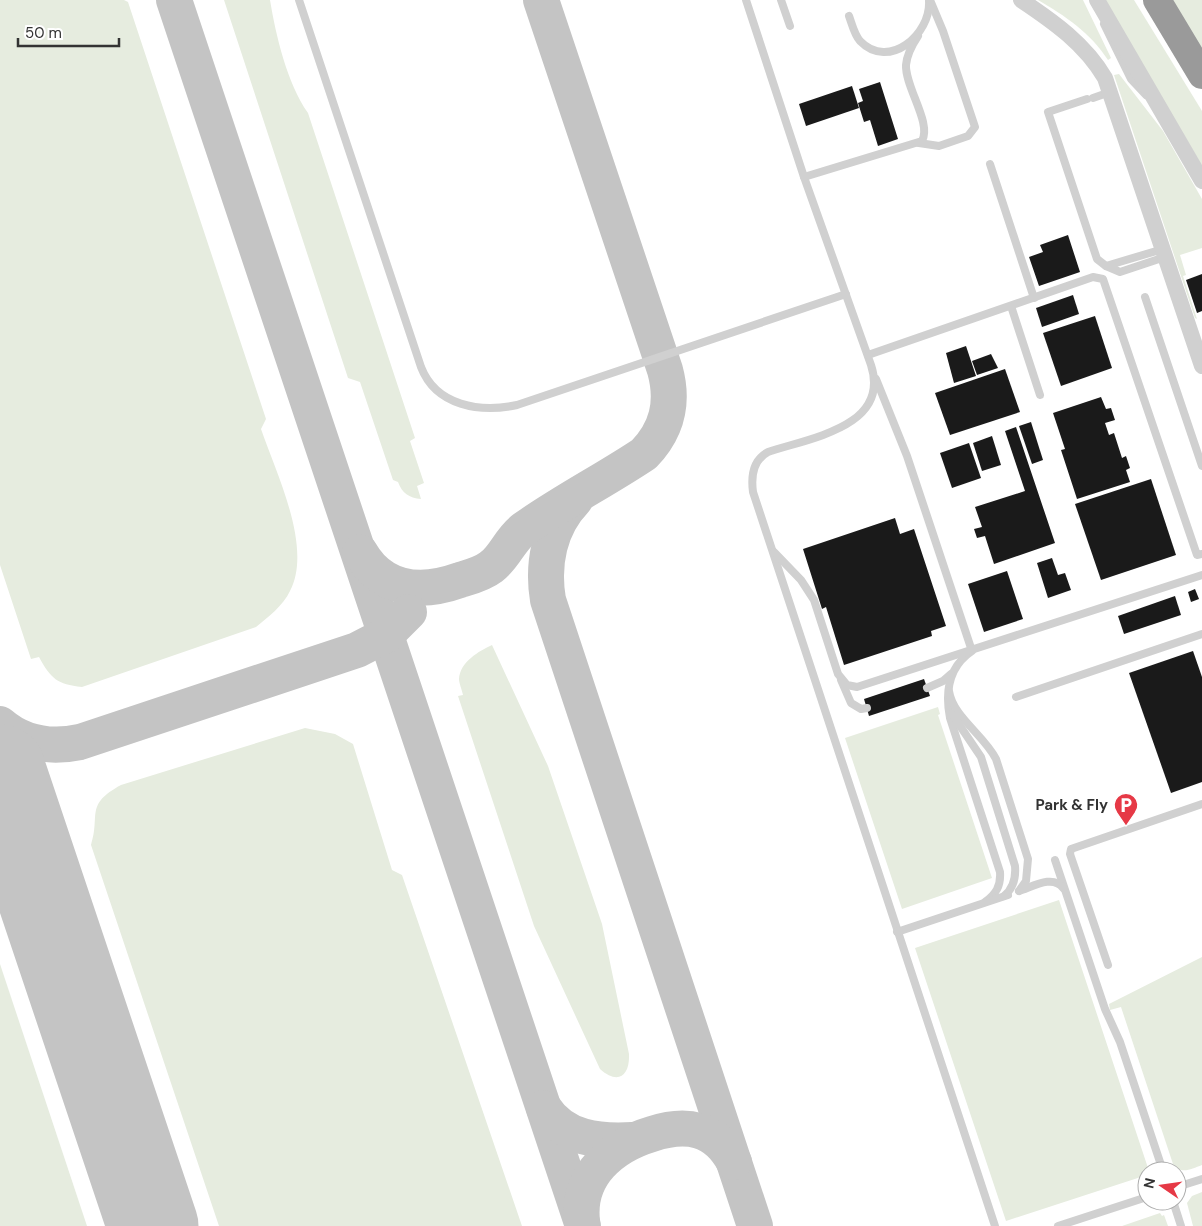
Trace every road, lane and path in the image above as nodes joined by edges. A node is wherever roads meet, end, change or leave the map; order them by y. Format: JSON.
{"nodes":[{"id":1,"x":299,"y":0,"type":"edge"},
{"id":2,"x":746,"y":0,"type":"edge"},
{"id":3,"x":781,"y":0,"type":"edge"},
{"id":4,"x":930,"y":0,"type":"edge"},
{"id":5,"x":1021,"y":0,"type":"edge"},
{"id":6,"x":1157,"y":0,"type":"edge"},
{"id":7,"x":1100,"y":5,"type":"edge"},
{"id":8,"x":849,"y":16,"type":"dead end"},
{"id":9,"x":790,"y":26,"type":"dead end"},
{"id":10,"x":918,"y":36,"type":"junction"},
{"id":11,"x":1202,"y":75,"type":"edge"},
{"id":12,"x":1110,"y":92,"type":"junction"},
{"id":13,"x":919,"y":144,"type":"junction"},
{"id":14,"x":990,"y":164,"type":"dead end"},
{"id":15,"x":804,"y":178,"type":"junction"},
{"id":16,"x":1202,"y":181,"type":"edge"},
{"id":17,"x":1164,"y":253,"type":"junction"},
{"id":18,"x":846,"y":294,"type":"junction"},
{"id":19,"x":1145,"y":297,"type":"dead end"},
{"id":20,"x":1034,"y":298,"type":"junction"},
{"id":21,"x":1011,"y":306,"type":"junction"},
{"id":22,"x":1196,"y":331,"type":"edge"},
{"id":23,"x":868,"y":355,"type":"junction"},
{"id":24,"x":1202,"y":366,"type":"edge"},
{"id":25,"x":874,"y":372,"type":"junction"},
{"id":26,"x":1040,"y":395,"type":"dead end"},
{"id":27,"x":1202,"y":466,"type":"edge"},
{"id":28,"x":771,"y":548,"type":"junction"},
{"id":29,"x":1202,"y":554,"type":"edge"},
{"id":30,"x":1202,"y":575,"type":"edge"},
{"id":31,"x":1202,"y":634,"type":"edge"},
{"id":32,"x":972,"y":651,"type":"junction"},
{"id":33,"x":838,"y":674,"type":"junction"},
{"id":34,"x":947,"y":681,"type":"junction"},
{"id":35,"x":927,"y":688,"type":"dead end"},
{"id":36,"x":1016,"y":697,"type":"dead end"},
{"id":37,"x":946,"y":700,"type":"junction"},
{"id":38,"x":867,"y":708,"type":"dead end"},
{"id":39,"x":1202,"y":804,"type":"edge"},
{"id":40,"x":1055,"y":860,"type":"dead end"},
{"id":41,"x":1065,"y":890,"type":"junction"},
{"id":42,"x":1019,"y":891,"type":"junction"},
{"id":43,"x":1004,"y":896,"type":"junction"},
{"id":44,"x":985,"y":902,"type":"junction"},
{"id":45,"x":897,"y":932,"type":"junction"},
{"id":46,"x":1108,"y":965,"type":"dead end"},
{"id":47,"x":1160,"y":1161,"type":"edge"},
{"id":48,"x":1202,"y":1179,"type":"edge"},
{"id":49,"x":1187,"y":1184,"type":"edge"},
{"id":50,"x":1137,"y":1200,"type":"edge"},
{"id":51,"x":1176,"y":1211,"type":"edge"},
{"id":52,"x":995,"y":1226,"type":"edge"},
{"id":53,"x":1058,"y":1226,"type":"edge"},
{"id":54,"x":1181,"y":1226,"type":"edge"}],
"edges":[{"from":1,"to":18,"type":"lane"},
{"from":2,"to":15,"type":"lane"},
{"from":3,"to":9,"type":"lane"},
{"from":4,"to":10,"type":"lane"},
{"from":4,"to":13,"type":"lane"},
{"from":5,"to":12,"type":"street"},
{"from":6,"to":11,"type":"highway"},
{"from":7,"to":16,"type":"street"},
{"from":8,"to":10,"type":"lane"},
{"from":10,"to":13,"type":"lane"},
{"from":12,"to":17,"type":"street"},
{"from":12,"to":17,"type":"lane"},
{"from":13,"to":15,"type":"lane"},
{"from":14,"to":20,"type":"lane"},
{"from":15,"to":18,"type":"lane"},
{"from":17,"to":22,"type":"street"},
{"from":18,"to":23,"type":"lane"},
{"from":19,"to":27,"type":"lane"},
{"from":20,"to":21,"type":"lane"},
{"from":20,"to":29,"type":"lane"},
{"from":21,"to":23,"type":"lane"},
{"from":21,"to":26,"type":"lane"},
{"from":22,"to":24,"type":"street"},
{"from":23,"to":25,"type":"lane"},
{"from":25,"to":28,"type":"lane"},
{"from":25,"to":32,"type":"lane"},
{"from":28,"to":33,"type":"lane"},
{"from":28,"to":45,"type":"lane"},
{"from":30,"to":32,"type":"lane"},
{"from":31,"to":36,"type":"lane"},
{"from":32,"to":33,"type":"lane"},
{"from":32,"to":34,"type":"lane"},
{"from":33,"to":38,"type":"lane"},
{"from":34,"to":35,"type":"lane"},
{"from":34,"to":37,"type":"lane"},
{"from":34,"to":42,"type":"lane"},
{"from":37,"to":43,"type":"lane"},
{"from":37,"to":44,"type":"lane"},
{"from":39,"to":46,"type":"lane"},
{"from":40,"to":41,"type":"lane"},
{"from":41,"to":42,"type":"lane"},
{"from":41,"to":47,"type":"lane"},
{"from":42,"to":43,"type":"lane"},
{"from":43,"to":44,"type":"lane"},
{"from":44,"to":45,"type":"lane"},
{"from":45,"to":52,"type":"lane"},
{"from":48,"to":49,"type":"lane"},
{"from":50,"to":53,"type":"lane"},
{"from":51,"to":54,"type":"lane"}]}
